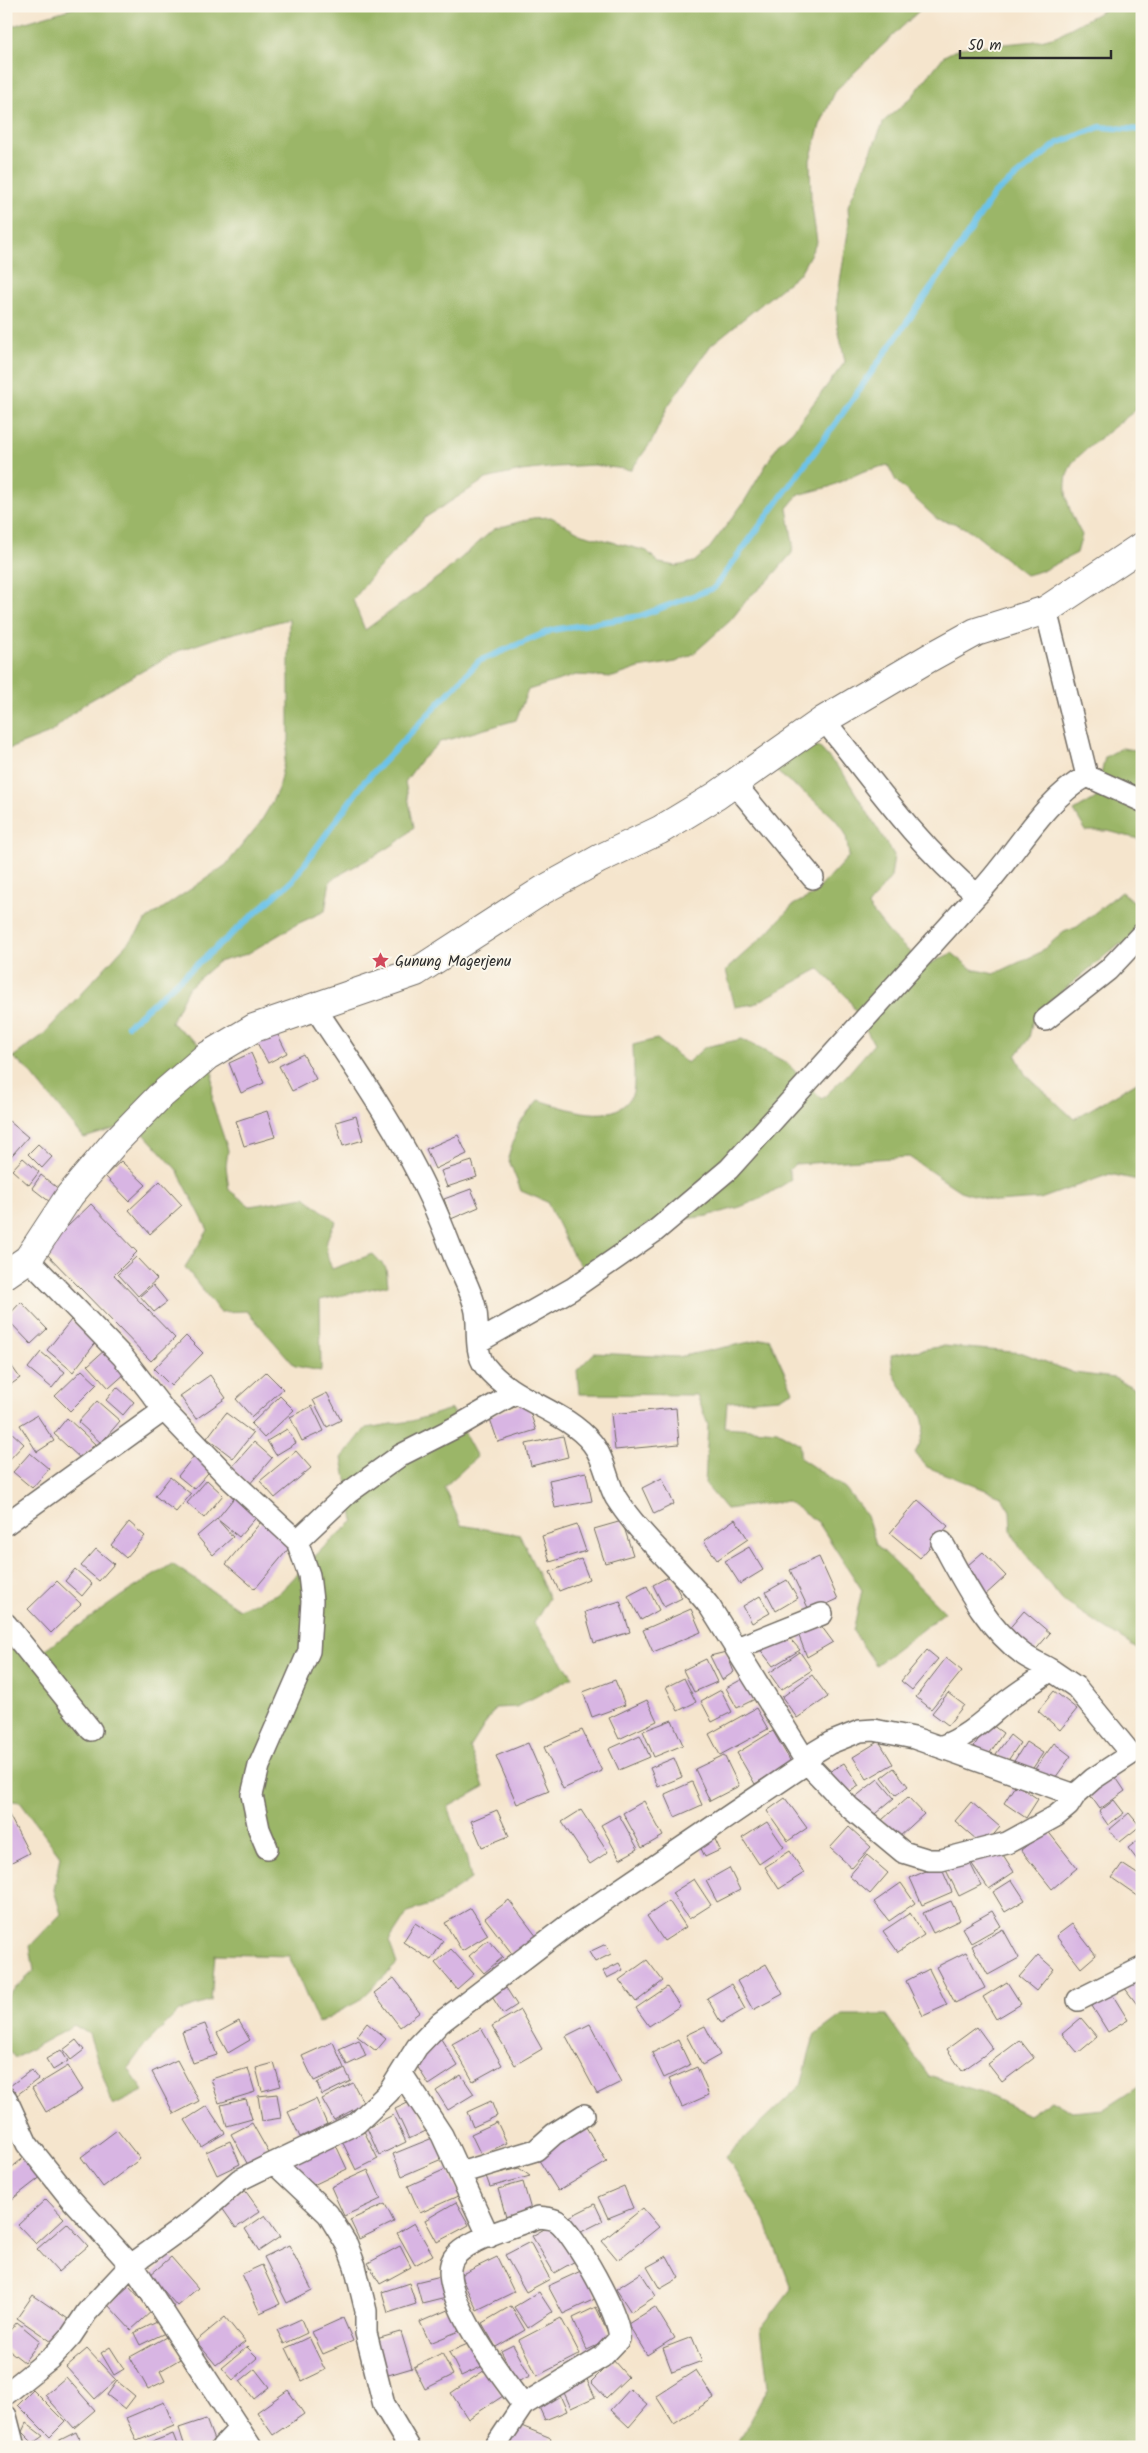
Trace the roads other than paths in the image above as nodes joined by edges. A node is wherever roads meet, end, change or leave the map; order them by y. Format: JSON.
{"nodes":[{"id":1,"x":1142,"y":546,"type":"edge"},
{"id":2,"x":1046,"y":610,"type":"junction"},
{"id":3,"x":824,"y":720,"type":"junction"},
{"id":4,"x":1087,"y":776,"type":"junction"},
{"id":5,"x":734,"y":784,"type":"junction"},
{"id":6,"x":1142,"y":801,"type":"edge"},
{"id":7,"x":813,"y":878,"type":"dead end"},
{"id":8,"x":976,"y":895,"type":"junction"},
{"id":9,"x":1142,"y":934,"type":"edge"},
{"id":10,"x":315,"y":1008,"type":"junction"},
{"id":11,"x":1045,"y":1020,"type":"dead end"},
{"id":12,"x":17,"y":1266,"type":"edge"},
{"id":13,"x":478,"y":1342,"type":"junction"},
{"id":14,"x":515,"y":1393,"type":"junction"},
{"id":15,"x":164,"y":1410,"type":"junction"},
{"id":16,"x":6,"y":1524,"type":"edge"},
{"id":17,"x":298,"y":1541,"type":"junction"},
{"id":18,"x":942,"y":1542,"type":"dead end"},
{"id":19,"x":822,"y":1614,"type":"dead end"},
{"id":20,"x":6,"y":1624,"type":"edge"},
{"id":21,"x":737,"y":1648,"type":"junction"},
{"id":22,"x":1052,"y":1670,"type":"junction"},
{"id":23,"x":91,"y":1730,"type":"dead end"},
{"id":24,"x":940,"y":1747,"type":"junction"},
{"id":25,"x":1137,"y":1760,"type":"edge"},
{"id":26,"x":807,"y":1764,"type":"junction"},
{"id":27,"x":1074,"y":1795,"type":"junction"},
{"id":28,"x":267,"y":1848,"type":"dead end"},
{"id":29,"x":1142,"y":1968,"type":"edge"},
{"id":30,"x":1078,"y":2000,"type":"dead end"},
{"id":31,"x":402,"y":2074,"type":"junction"},
{"id":32,"x":6,"y":2098,"type":"edge"},
{"id":33,"x":584,"y":2115,"type":"dead end"},
{"id":34,"x":274,"y":2163,"type":"junction"},
{"id":35,"x":460,"y":2173,"type":"junction"},
{"id":36,"x":490,"y":2237,"type":"junction"},
{"id":37,"x":131,"y":2265,"type":"junction"},
{"id":38,"x":6,"y":2394,"type":"edge"},
{"id":39,"x":523,"y":2405,"type":"junction"},
{"id":40,"x":6,"y":2416,"type":"edge"},
{"id":41,"x":239,"y":2429,"type":"junction"},
{"id":42,"x":14,"y":2447,"type":"edge"},
{"id":43,"x":222,"y":2447,"type":"edge"},
{"id":44,"x":251,"y":2447,"type":"edge"},
{"id":45,"x":408,"y":2447,"type":"edge"},
{"id":46,"x":494,"y":2447,"type":"edge"}],
"edges":[{"from":1,"to":2,"type":"main road"},
{"from":2,"to":3,"type":"main road"},
{"from":2,"to":4,"type":"street"},
{"from":3,"to":5,"type":"main road"},
{"from":3,"to":8,"type":"street"},
{"from":4,"to":6,"type":"street"},
{"from":4,"to":8,"type":"street"},
{"from":5,"to":7,"type":"street"},
{"from":5,"to":10,"type":"main road"},
{"from":8,"to":13,"type":"street"},
{"from":9,"to":11,"type":"street"},
{"from":10,"to":12,"type":"main road"},
{"from":10,"to":13,"type":"street"},
{"from":12,"to":15,"type":"street"},
{"from":13,"to":14,"type":"street"},
{"from":14,"to":17,"type":"street"},
{"from":14,"to":21,"type":"street"},
{"from":15,"to":16,"type":"street"},
{"from":15,"to":17,"type":"street"},
{"from":17,"to":28,"type":"street"},
{"from":18,"to":22,"type":"street"},
{"from":19,"to":21,"type":"street"},
{"from":20,"to":23,"type":"street"},
{"from":21,"to":26,"type":"street"},
{"from":22,"to":24,"type":"street"},
{"from":22,"to":25,"type":"street"},
{"from":24,"to":26,"type":"street"},
{"from":24,"to":27,"type":"street"},
{"from":25,"to":27,"type":"street"},
{"from":26,"to":27,"type":"street"},
{"from":26,"to":31,"type":"street"},
{"from":29,"to":30,"type":"street"},
{"from":31,"to":34,"type":"street"},
{"from":31,"to":35,"type":"street"},
{"from":32,"to":37,"type":"street"},
{"from":33,"to":35,"type":"street"},
{"from":34,"to":37,"type":"street"},
{"from":34,"to":45,"type":"street"},
{"from":35,"to":36,"type":"street"},
{"from":36,"to":39,"type":"street"},
{"from":36,"to":39,"type":"street"},
{"from":37,"to":38,"type":"street"},
{"from":37,"to":41,"type":"street"},
{"from":39,"to":46,"type":"street"},
{"from":40,"to":42,"type":"street"},
{"from":41,"to":43,"type":"street"},
{"from":41,"to":44,"type":"street"}]}
